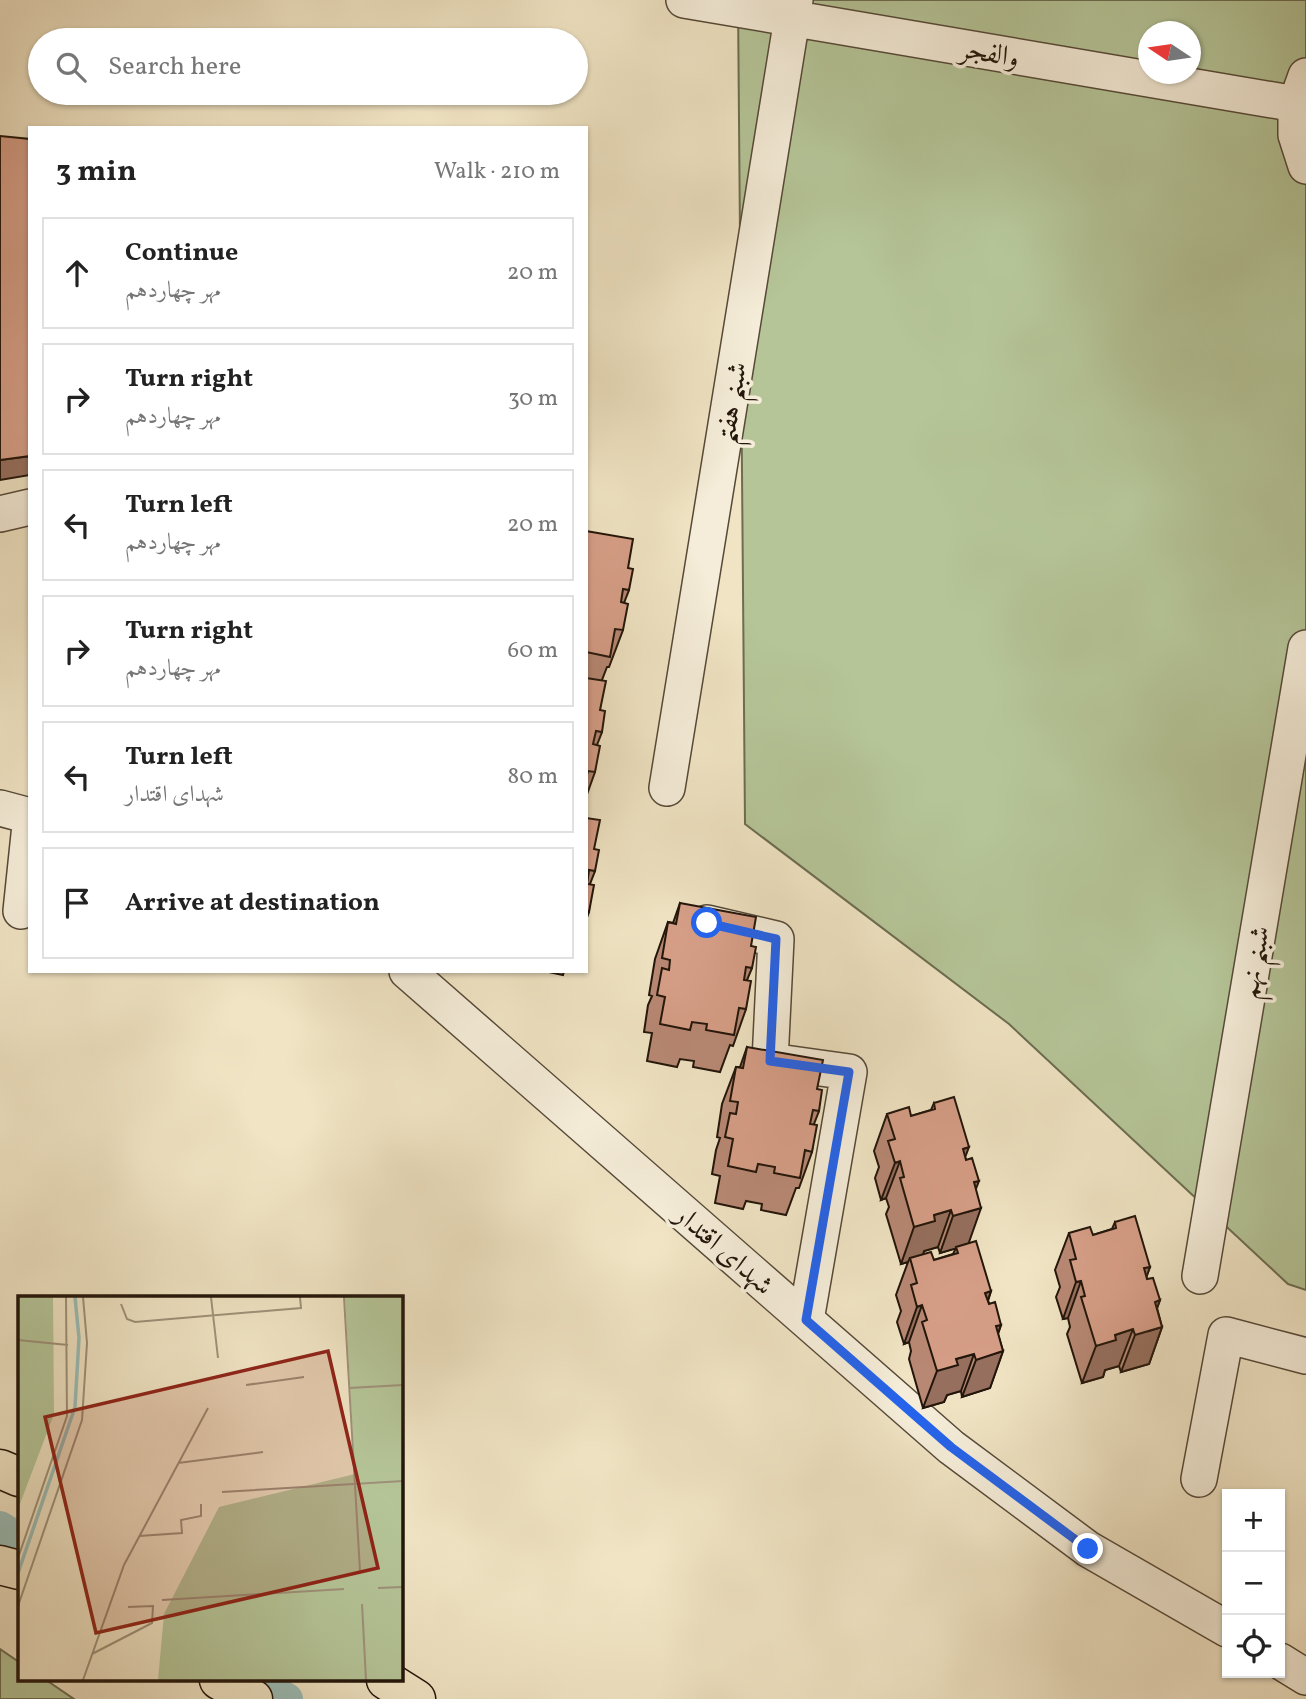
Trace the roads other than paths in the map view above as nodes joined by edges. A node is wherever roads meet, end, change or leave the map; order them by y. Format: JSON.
{"nodes":[{"id":1,"x":684,"y":0,"type":"edge"},
{"id":2,"x":794,"y":9,"type":"edge"},
{"id":3,"x":1301,"y":90,"type":"edge"},
{"id":4,"x":1306,"y":166,"type":"edge"},
{"id":5,"x":28,"y":507,"type":"edge"},
{"id":6,"x":0,"y":514,"type":"edge"},
{"id":7,"x":1306,"y":648,"type":"edge"},
{"id":8,"x":667,"y":788,"type":"dead end"},
{"id":9,"x":0,"y":808,"type":"edge"},
{"id":10,"x":28,"y":815,"type":"edge"},
{"id":11,"x":28,"y":844,"type":"edge"},
{"id":12,"x":21,"y":911,"type":"dead end"},
{"id":13,"x":707,"y":923,"type":"edge"},
{"id":14,"x":412,"y":973,"type":"edge"},
{"id":15,"x":444,"y":987,"type":"edge"},
{"id":16,"x":1200,"y":1276,"type":"dead end"},
{"id":17,"x":806,"y":1320,"type":"junction"},
{"id":18,"x":1306,"y":1356,"type":"edge"},
{"id":19,"x":0,"y":1469,"type":"edge"},
{"id":20,"x":18,"y":1477,"type":"edge"},
{"id":21,"x":1199,"y":1479,"type":"dead end"},
{"id":22,"x":0,"y":1565,"type":"edge"},
{"id":23,"x":18,"y":1570,"type":"edge"},
{"id":24,"x":1222,"y":1626,"type":"edge"},
{"id":25,"x":1285,"y":1664,"type":"edge"},
{"id":26,"x":1306,"y":1677,"type":"edge"},
{"id":27,"x":223,"y":1682,"type":"edge"},
{"id":28,"x":389,"y":1682,"type":"edge"},
{"id":29,"x":253,"y":1699,"type":"edge"},
{"id":30,"x":416,"y":1699,"type":"edge"}],
"edges":[{"from":1,"to":2,"type":"street","name":"والفجر"},
{"from":2,"to":3,"type":"street","name":"والفجر"},
{"from":2,"to":8,"type":"street","name":"شبنم هفتم"},
{"from":3,"to":4,"type":"street"},
{"from":5,"to":6,"type":"street"},
{"from":7,"to":16,"type":"street","name":"شبنم نهم"},
{"from":9,"to":10,"type":"street"},
{"from":11,"to":12,"type":"street"},
{"from":13,"to":17,"type":"street"},
{"from":14,"to":15,"type":"street","name":"شهدای اقتدار"},
{"from":15,"to":17,"type":"street","name":"شهدای اقتدار"},
{"from":17,"to":24,"type":"street","name":"شهدای اقتدار"},
{"from":18,"to":21,"type":"street"},
{"from":19,"to":20,"type":"main road"},
{"from":22,"to":23,"type":"main road"},
{"from":25,"to":26,"type":"street"},
{"from":27,"to":29,"type":"main road"},
{"from":28,"to":30,"type":"main road"}]}
